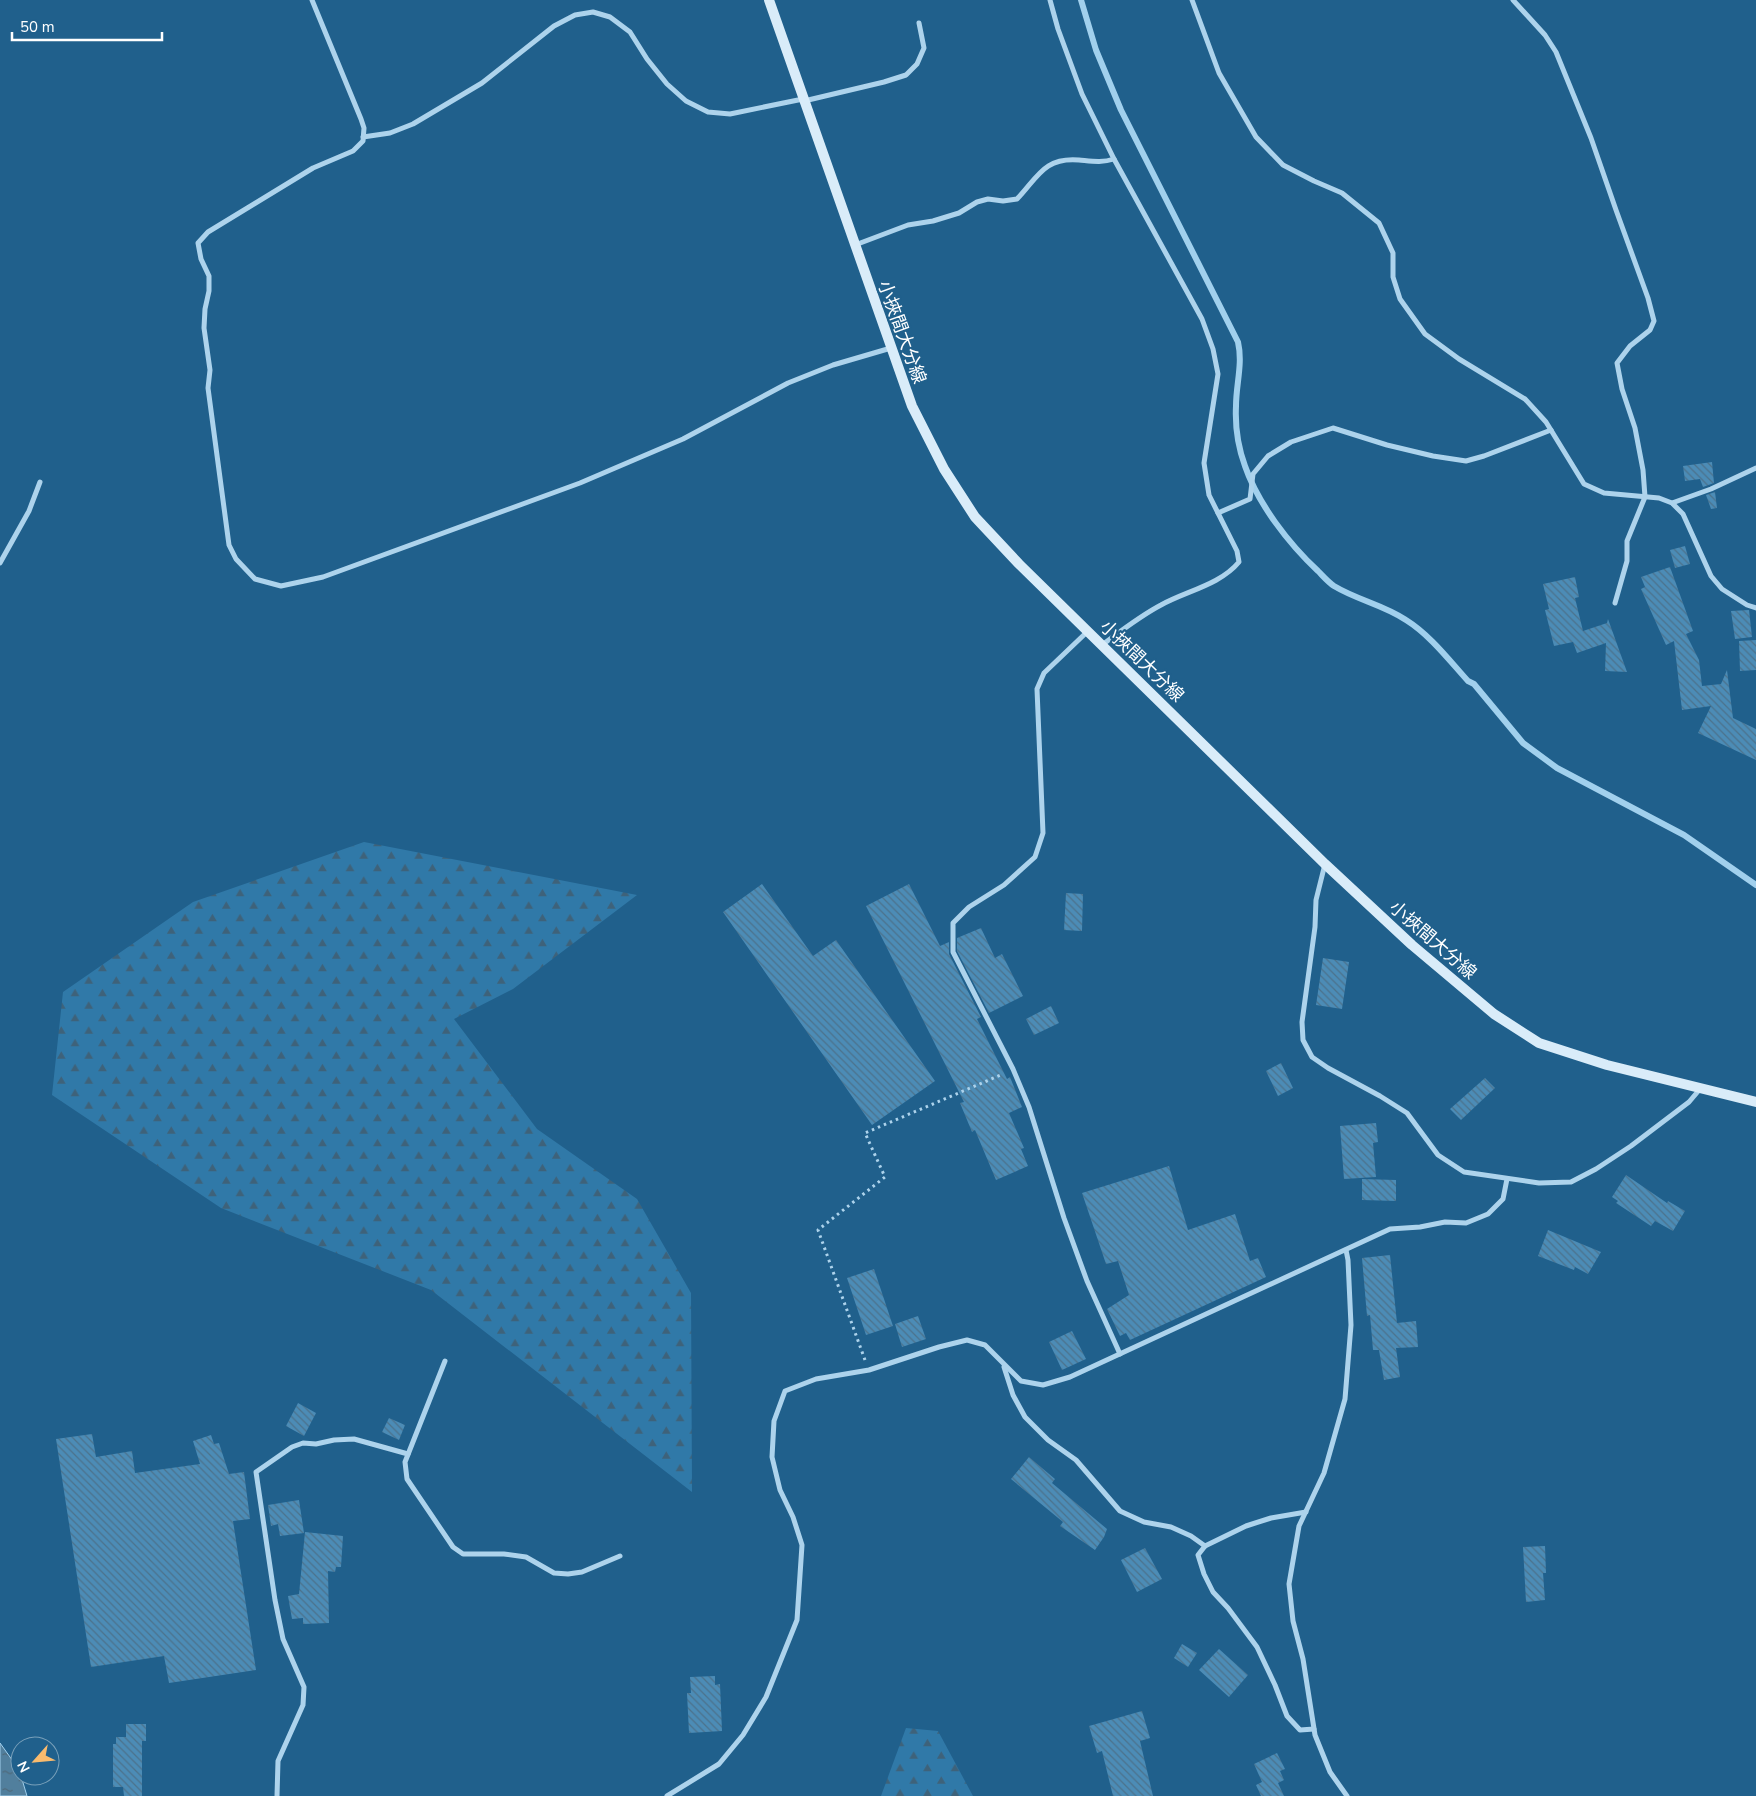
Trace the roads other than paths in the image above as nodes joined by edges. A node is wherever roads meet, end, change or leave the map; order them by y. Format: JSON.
{"nodes":[{"id":1,"x":312,"y":0,"type":"edge"},
{"id":2,"x":769,"y":0,"type":"edge"},
{"id":3,"x":1050,"y":0,"type":"edge"},
{"id":4,"x":1192,"y":0,"type":"edge"},
{"id":5,"x":1513,"y":0,"type":"edge"},
{"id":6,"x":919,"y":23,"type":"dead end"},
{"id":7,"x":804,"y":100,"type":"junction"},
{"id":8,"x":363,"y":136,"type":"junction"},
{"id":9,"x":1114,"y":159,"type":"junction"},
{"id":10,"x":854,"y":245,"type":"junction"},
{"id":11,"x":891,"y":348,"type":"junction"},
{"id":12,"x":1551,"y":430,"type":"junction"},
{"id":13,"x":1756,"y":468,"type":"edge"},
{"id":14,"x":40,"y":482,"type":"dead end"},
{"id":15,"x":1645,"y":497,"type":"junction"},
{"id":16,"x":1672,"y":503,"type":"junction"},
{"id":17,"x":1218,"y":513,"type":"junction"},
{"id":18,"x":0,"y":563,"type":"edge"},
{"id":19,"x":1615,"y":603,"type":"dead end"},
{"id":20,"x":1756,"y":608,"type":"edge"},
{"id":21,"x":1088,"y":631,"type":"junction"},
{"id":22,"x":1102,"y":645,"type":"junction"},
{"id":23,"x":1326,"y":864,"type":"junction"},
{"id":24,"x":1700,"y":1088,"type":"junction"},
{"id":25,"x":1756,"y":1102,"type":"edge"},
{"id":26,"x":1507,"y":1179,"type":"junction"},
{"id":27,"x":1346,"y":1250,"type":"junction"},
{"id":28,"x":1120,"y":1354,"type":"junction"},
{"id":29,"x":445,"y":1361,"type":"dead end"},
{"id":30,"x":1004,"y":1365,"type":"junction"},
{"id":31,"x":408,"y":1454,"type":"junction"},
{"id":32,"x":1306,"y":1512,"type":"junction"},
{"id":33,"x":1205,"y":1546,"type":"junction"},
{"id":34,"x":620,"y":1556,"type":"dead end"},
{"id":35,"x":1314,"y":1729,"type":"junction"},
{"id":36,"x":277,"y":1796,"type":"edge"},
{"id":37,"x":667,"y":1796,"type":"edge"},
{"id":38,"x":1347,"y":1796,"type":"edge"}],
"edges":[{"from":1,"to":8,"type":"street"},
{"from":2,"to":7,"type":"main road","name":"小挾間大分線"},
{"from":3,"to":9,"type":"street"},
{"from":4,"to":12,"type":"street"},
{"from":5,"to":15,"type":"street"},
{"from":6,"to":7,"type":"street"},
{"from":7,"to":8,"type":"street"},
{"from":7,"to":10,"type":"main road","name":"小挾間大分線"},
{"from":8,"to":11,"type":"street"},
{"from":9,"to":10,"type":"street"},
{"from":9,"to":17,"type":"street"},
{"from":10,"to":11,"type":"main road","name":"小挾間大分線"},
{"from":11,"to":21,"type":"main road","name":"小挾間大分線"},
{"from":12,"to":15,"type":"street"},
{"from":12,"to":17,"type":"street"},
{"from":13,"to":16,"type":"street"},
{"from":14,"to":18,"type":"street"},
{"from":15,"to":16,"type":"street"},
{"from":15,"to":19,"type":"street"},
{"from":16,"to":20,"type":"street"},
{"from":17,"to":22,"type":"street"},
{"from":21,"to":22,"type":"main road","name":"小挾間大分線"},
{"from":21,"to":28,"type":"street"},
{"from":22,"to":23,"type":"main road","name":"小挾間大分線"},
{"from":23,"to":24,"type":"main road","name":"小挾間大分線"},
{"from":23,"to":26,"type":"street"},
{"from":24,"to":25,"type":"main road","name":"小挾間大分線"},
{"from":24,"to":26,"type":"street"},
{"from":26,"to":27,"type":"street"},
{"from":27,"to":28,"type":"street"},
{"from":27,"to":32,"type":"street"},
{"from":28,"to":30,"type":"street"},
{"from":29,"to":31,"type":"street"},
{"from":30,"to":33,"type":"street"},
{"from":30,"to":37,"type":"street"},
{"from":31,"to":34,"type":"street"},
{"from":31,"to":36,"type":"street"},
{"from":32,"to":33,"type":"street"},
{"from":32,"to":35,"type":"street"},
{"from":33,"to":35,"type":"street"},
{"from":35,"to":38,"type":"street"}]}
